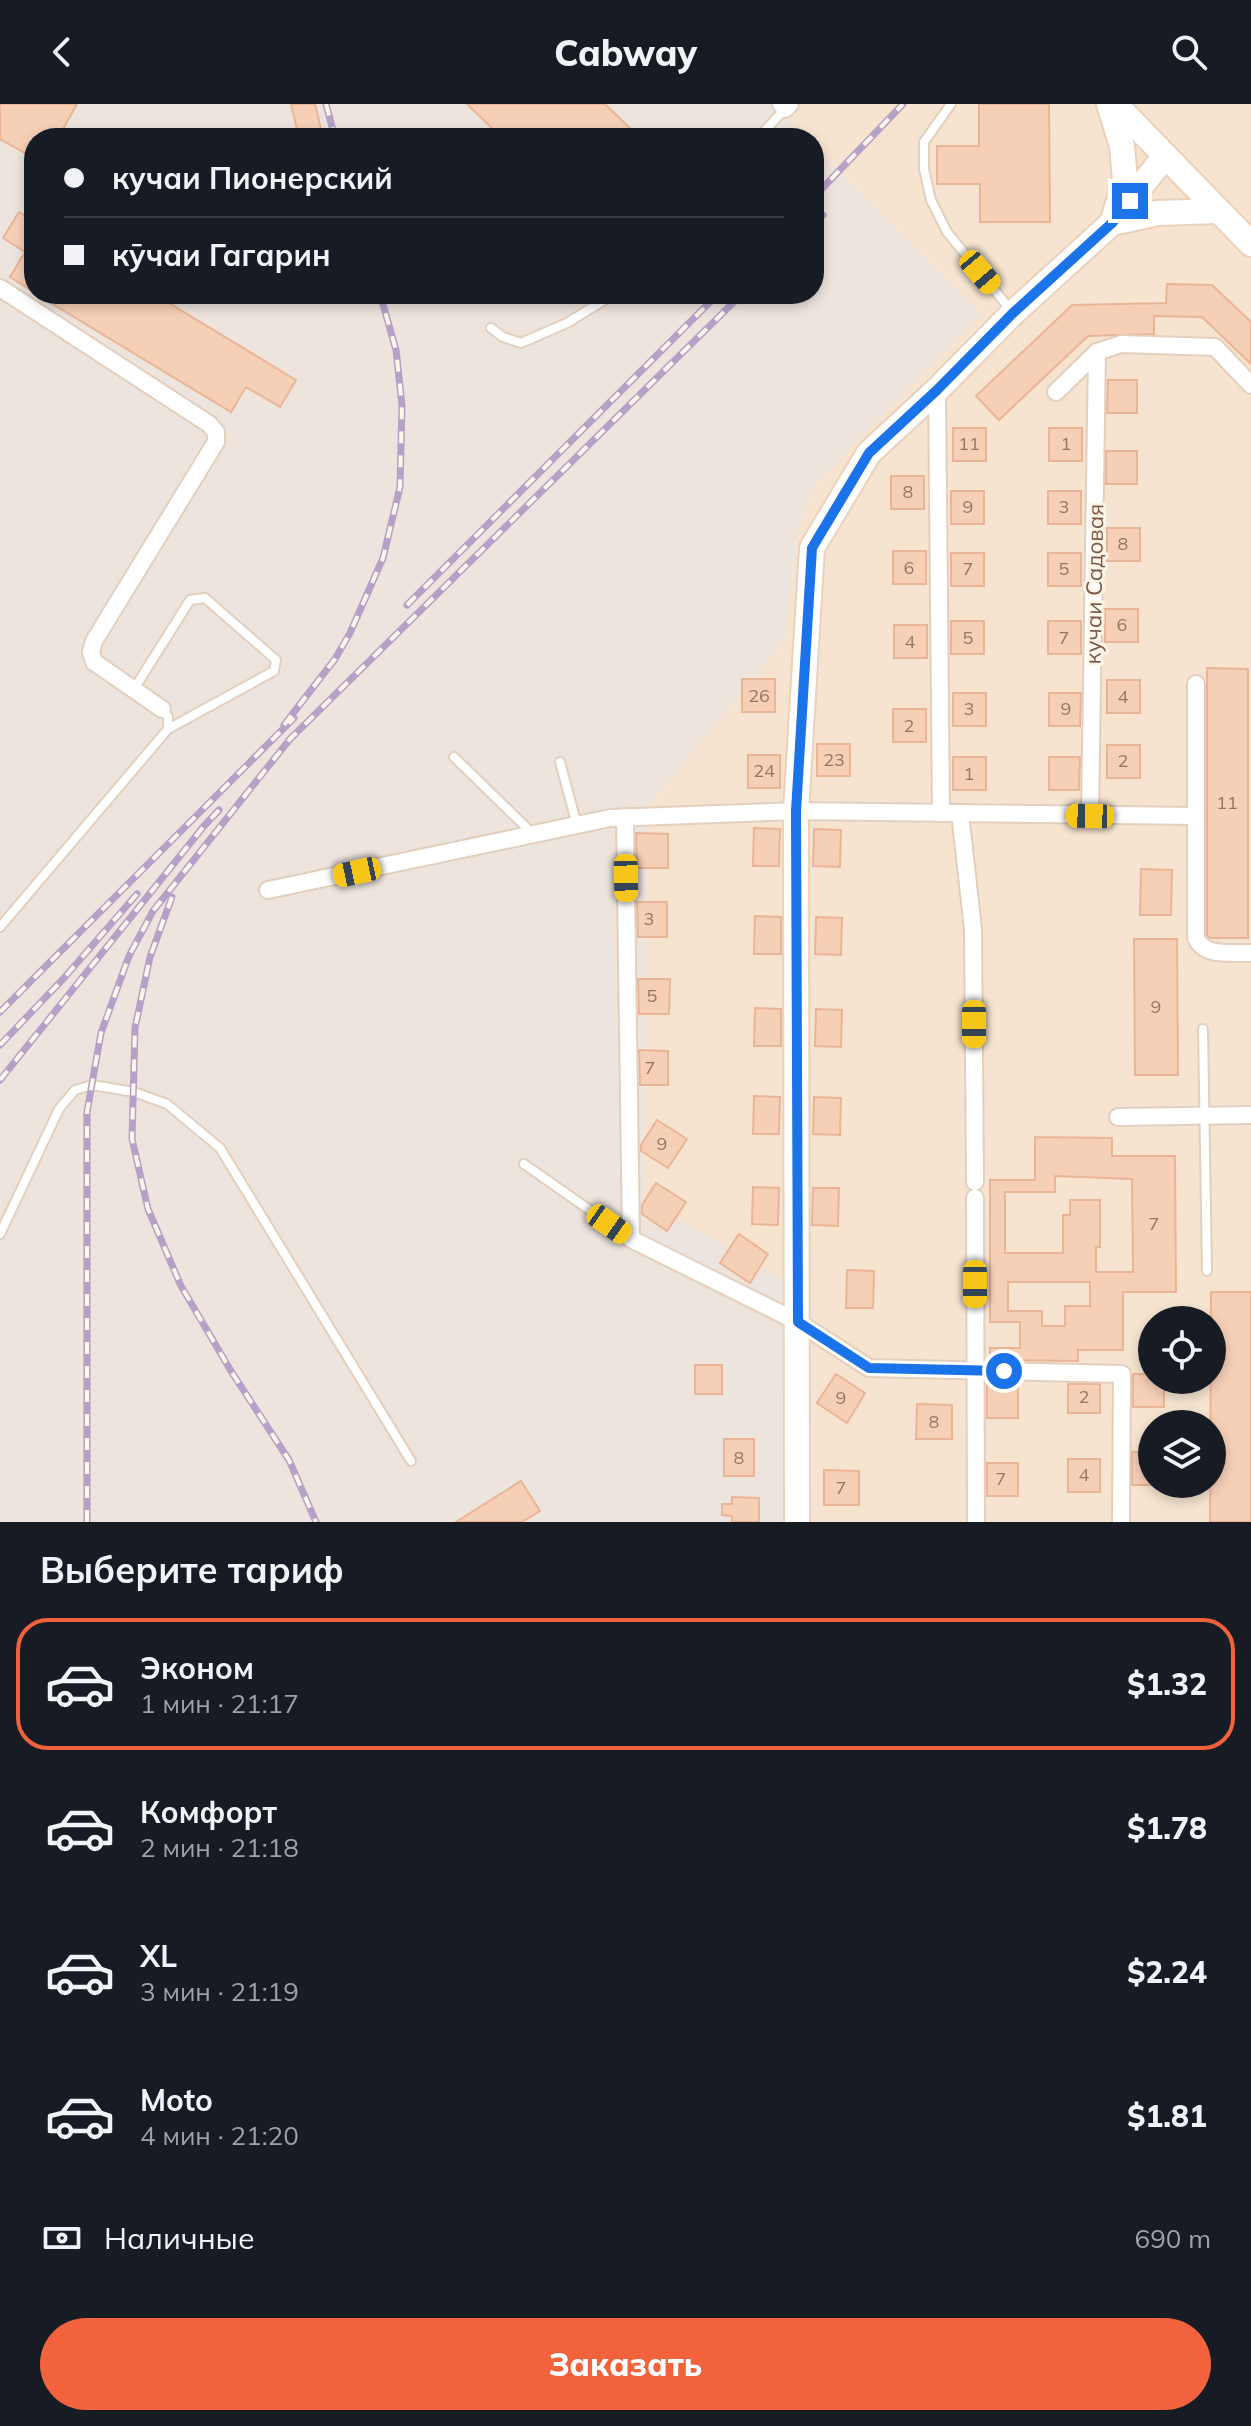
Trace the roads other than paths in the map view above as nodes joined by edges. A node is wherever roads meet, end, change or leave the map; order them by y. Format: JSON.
{"nodes":[{"id":1,"x":951,"y":104,"type":"edge"},
{"id":2,"x":1112,"y":104,"type":"edge"},
{"id":3,"x":785,"y":106,"type":"edge"},
{"id":4,"x":766,"y":128,"type":"edge"},
{"id":5,"x":1165,"y":156,"type":"junction"},
{"id":6,"x":1218,"y":211,"type":"junction"},
{"id":7,"x":1112,"y":223,"type":"junction"},
{"id":8,"x":1251,"y":244,"type":"edge"},
{"id":9,"x":0,"y":288,"type":"edge"},
{"id":10,"x":24,"y":304,"type":"edge"},
{"id":11,"x":25,"y":304,"type":"edge"},
{"id":12,"x":598,"y":304,"type":"edge"},
{"id":13,"x":1013,"y":313,"type":"junction"},
{"id":14,"x":491,"y":328,"type":"dead end"},
{"id":15,"x":1097,"y":352,"type":"junction"},
{"id":16,"x":1251,"y":385,"type":"edge"},
{"id":17,"x":937,"y":390,"type":"junction"},
{"id":18,"x":1056,"y":392,"type":"dead end"},
{"id":19,"x":1196,"y":684,"type":"dead end"},
{"id":20,"x":133,"y":689,"type":"junction"},
{"id":21,"x":162,"y":709,"type":"joint"},
{"id":22,"x":168,"y":729,"type":"junction"},
{"id":23,"x":454,"y":757,"type":"dead end"},
{"id":24,"x":560,"y":762,"type":"dead end"},
{"id":25,"x":796,"y":811,"type":"junction"},
{"id":26,"x":941,"y":813,"type":"junction"},
{"id":27,"x":960,"y":813,"type":"junction"},
{"id":28,"x":1090,"y":816,"type":"junction"},
{"id":29,"x":1196,"y":816,"type":"junction"},
{"id":30,"x":625,"y":817,"type":"junction"},
{"id":31,"x":577,"y":825,"type":"junction"},
{"id":32,"x":533,"y":834,"type":"junction"},
{"id":33,"x":268,"y":890,"type":"dead end"},
{"id":34,"x":0,"y":927,"type":"edge"},
{"id":35,"x":1251,"y":953,"type":"edge"},
{"id":36,"x":1203,"y":1029,"type":"dead end"},
{"id":37,"x":1251,"y":1115,"type":"edge"},
{"id":38,"x":1203,"y":1116,"type":"junction"},
{"id":39,"x":1118,"y":1117,"type":"dead end"},
{"id":40,"x":524,"y":1164,"type":"dead end"},
{"id":41,"x":0,"y":1234,"type":"edge"},
{"id":42,"x":631,"y":1239,"type":"junction"},
{"id":43,"x":1207,"y":1271,"type":"dead end"},
{"id":44,"x":798,"y":1322,"type":"junction"},
{"id":45,"x":975,"y":1370,"type":"junction"},
{"id":46,"x":411,"y":1461,"type":"dead end"},
{"id":47,"x":797,"y":1522,"type":"edge"},
{"id":48,"x":976,"y":1522,"type":"edge"},
{"id":49,"x":1121,"y":1522,"type":"edge"}],
"edges":[{"from":1,"to":13,"type":"lane"},
{"from":2,"to":5,"type":"main road"},
{"from":2,"to":7,"type":"main road"},
{"from":3,"to":4,"type":"lane"},
{"from":5,"to":6,"type":"main road"},
{"from":5,"to":7,"type":"main road"},
{"from":6,"to":7,"type":"main road"},
{"from":6,"to":8,"type":"main road"},
{"from":7,"to":13,"type":"main road"},
{"from":9,"to":10,"type":"street"},
{"from":11,"to":20,"type":"street"},
{"from":12,"to":14,"type":"lane"},
{"from":13,"to":17,"type":"main road"},
{"from":15,"to":16,"type":"street"},
{"from":15,"to":18,"type":"street"},
{"from":15,"to":28,"type":"street","name":"кучаи Садовая"},
{"from":17,"to":25,"type":"main road"},
{"from":17,"to":26,"type":"street"},
{"from":19,"to":29,"type":"street"},
{"from":20,"to":21,"type":"street"},
{"from":20,"to":22,"type":"lane"},
{"from":21,"to":22,"type":"lane"},
{"from":22,"to":34,"type":"lane"},
{"from":23,"to":32,"type":"lane"},
{"from":24,"to":31,"type":"lane"},
{"from":25,"to":26,"type":"street"},
{"from":25,"to":30,"type":"street"},
{"from":25,"to":44,"type":"main road"},
{"from":26,"to":27,"type":"street"},
{"from":27,"to":28,"type":"street"},
{"from":27,"to":45,"type":"street"},
{"from":28,"to":29,"type":"street"},
{"from":29,"to":35,"type":"street"},
{"from":30,"to":31,"type":"street"},
{"from":30,"to":42,"type":"street"},
{"from":31,"to":32,"type":"street"},
{"from":32,"to":33,"type":"street"},
{"from":36,"to":38,"type":"lane"},
{"from":37,"to":38,"type":"street"},
{"from":38,"to":39,"type":"street"},
{"from":38,"to":43,"type":"lane"},
{"from":40,"to":42,"type":"lane"},
{"from":41,"to":46,"type":"lane"},
{"from":42,"to":44,"type":"street"},
{"from":44,"to":45,"type":"street"},
{"from":44,"to":47,"type":"main road"},
{"from":45,"to":48,"type":"street"},
{"from":45,"to":49,"type":"street"}]}
